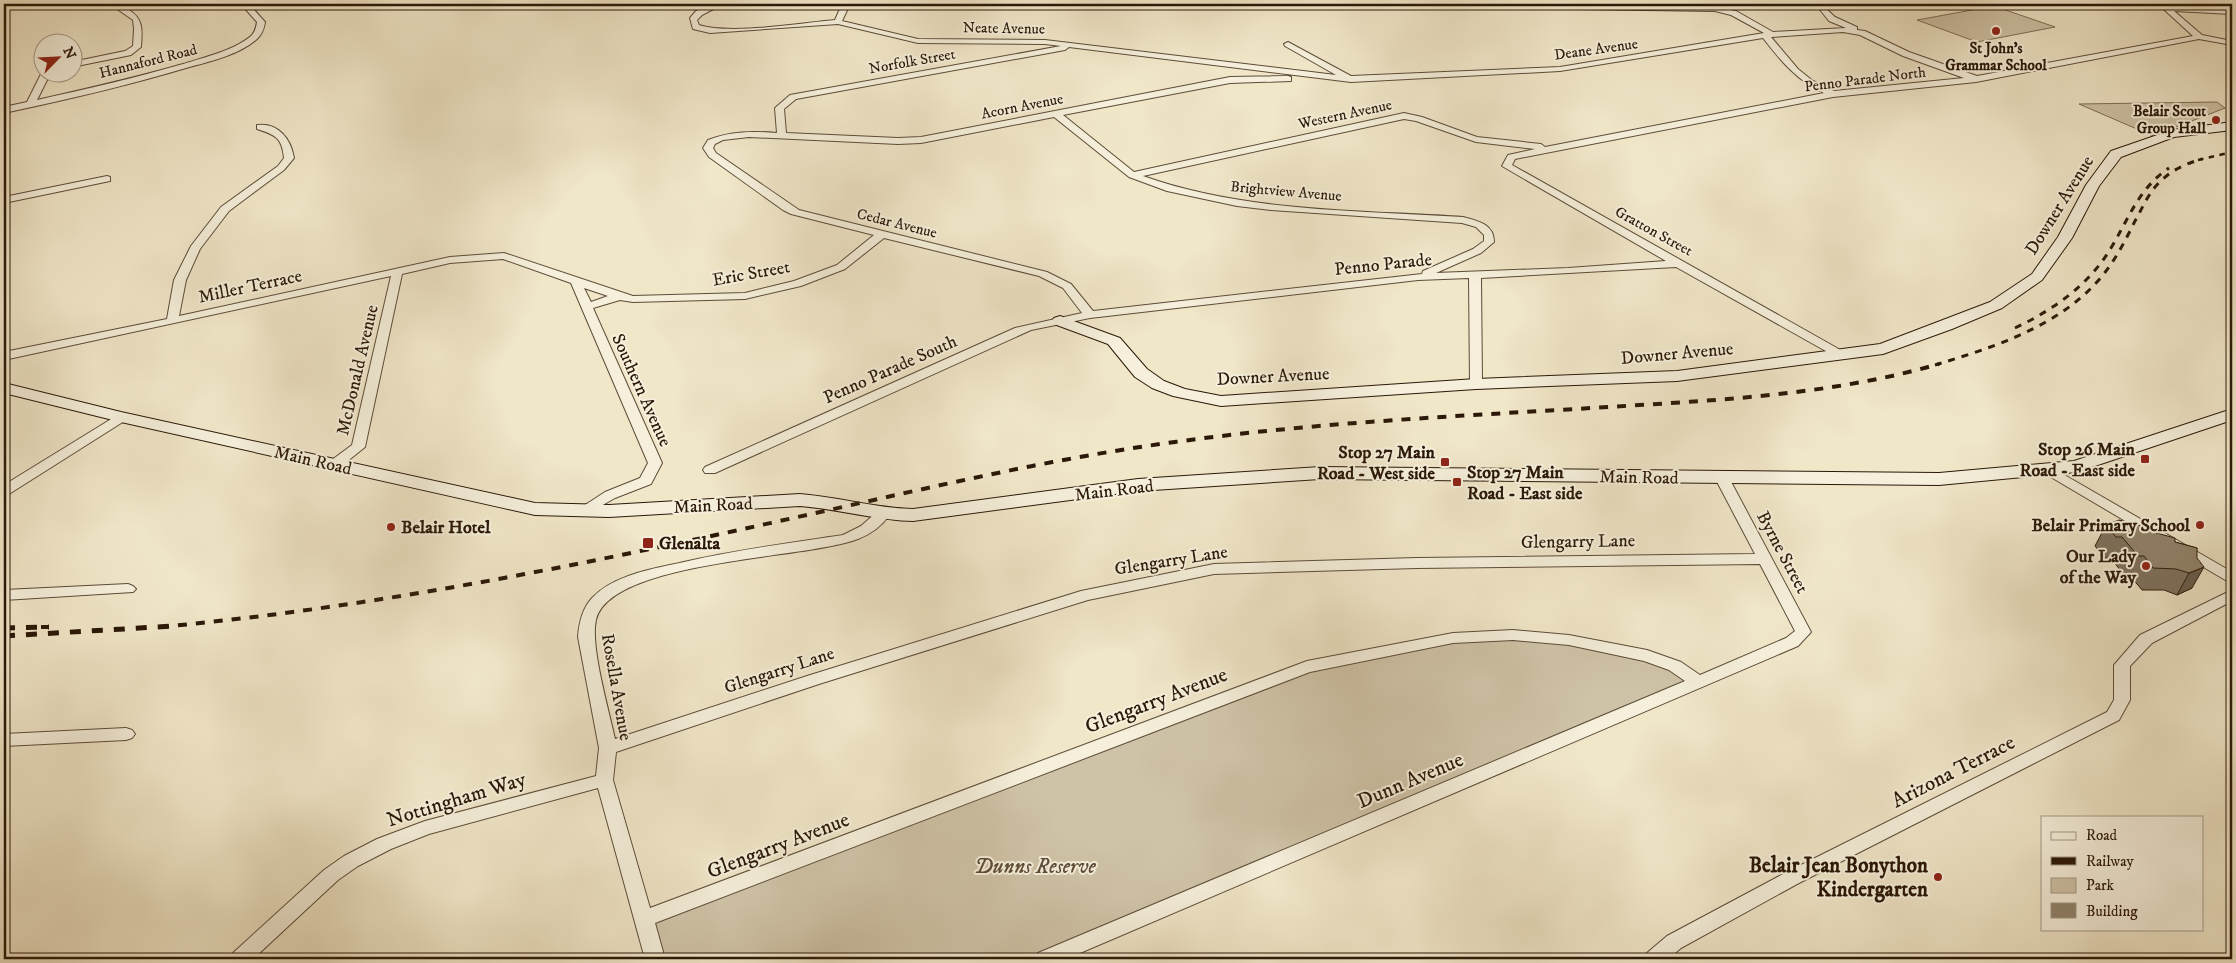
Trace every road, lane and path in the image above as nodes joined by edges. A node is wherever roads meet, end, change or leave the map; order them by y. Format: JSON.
{"nodes":[{"id":1,"x":114,"y":4,"type":"edge"},
{"id":2,"x":245,"y":4,"type":"edge"},
{"id":3,"x":719,"y":4,"type":"edge"},
{"id":4,"x":846,"y":4,"type":"edge"},
{"id":5,"x":1392,"y":4,"type":"edge"},
{"id":6,"x":1441,"y":4,"type":"edge"},
{"id":7,"x":1473,"y":4,"type":"edge"},
{"id":8,"x":1821,"y":6,"type":"dead end"},
{"id":9,"x":2164,"y":6,"type":"edge"},
{"id":10,"x":2232,"y":12,"type":"edge"},
{"id":11,"x":838,"y":22,"type":"junction"},
{"id":12,"x":1862,"y":33,"type":"junction"},
{"id":13,"x":1769,"y":35,"type":"junction"},
{"id":14,"x":2199,"y":37,"type":"junction"},
{"id":15,"x":2232,"y":43,"type":"edge"},
{"id":16,"x":1288,"y":44,"type":"dead end"},
{"id":17,"x":1081,"y":46,"type":"junction"},
{"id":18,"x":82,"y":63,"type":"edge"},
{"id":19,"x":1338,"y":78,"type":"junction"},
{"id":20,"x":1351,"y":79,"type":"junction"},
{"id":21,"x":1976,"y":79,"type":"junction"},
{"id":22,"x":40,"y":82,"type":"edge"},
{"id":23,"x":1833,"y":94,"type":"junction"},
{"id":24,"x":31,"y":103,"type":"junction"},
{"id":25,"x":4,"y":110,"type":"edge"},
{"id":26,"x":1056,"y":114,"type":"junction"},
{"id":27,"x":2232,"y":126,"type":"edge"},
{"id":28,"x":260,"y":127,"type":"dead end"},
{"id":29,"x":782,"y":135,"type":"junction"},
{"id":30,"x":712,"y":142,"type":"joint"},
{"id":31,"x":1564,"y":147,"type":"junction"},
{"id":32,"x":1132,"y":175,"type":"junction"},
{"id":33,"x":107,"y":179,"type":"dead end"},
{"id":34,"x":4,"y":200,"type":"edge"},
{"id":35,"x":881,"y":235,"type":"junction"},
{"id":36,"x":1457,"y":260,"type":"junction"},
{"id":37,"x":1681,"y":263,"type":"junction"},
{"id":38,"x":397,"y":272,"type":"junction"},
{"id":39,"x":1494,"y":273,"type":"junction"},
{"id":40,"x":1475,"y":274,"type":"junction"},
{"id":41,"x":1418,"y":277,"type":"junction"},
{"id":42,"x":574,"y":279,"type":"junction"},
{"id":43,"x":619,"y":296,"type":"junction"},
{"id":44,"x":586,"y":308,"type":"junction"},
{"id":45,"x":1090,"y":315,"type":"junction"},
{"id":46,"x":172,"y":321,"type":"junction"},
{"id":47,"x":1060,"y":321,"type":"junction"},
{"id":48,"x":1840,"y":355,"type":"junction"},
{"id":49,"x":4,"y":356,"type":"edge"},
{"id":50,"x":1476,"y":384,"type":"junction"},
{"id":51,"x":4,"y":388,"type":"edge"},
{"id":52,"x":2232,"y":414,"type":"edge"},
{"id":53,"x":121,"y":417,"type":"junction"},
{"id":54,"x":334,"y":465,"type":"junction"},
{"id":55,"x":710,"y":470,"type":"dead end"},
{"id":56,"x":2049,"y":470,"type":"junction"},
{"id":57,"x":1722,"y":478,"type":"junction"},
{"id":58,"x":4,"y":491,"type":"edge"},
{"id":59,"x":587,"y":510,"type":"junction"},
{"id":60,"x":883,"y":514,"type":"junction"},
{"id":61,"x":1765,"y":560,"type":"junction"},
{"id":62,"x":2232,"y":578,"type":"edge"},
{"id":63,"x":128,"y":589,"type":"dead end"},
{"id":64,"x":4,"y":595,"type":"edge"},
{"id":65,"x":2232,"y":595,"type":"edge"},
{"id":66,"x":1792,"y":642,"type":"joint"},
{"id":67,"x":1699,"y":682,"type":"junction"},
{"id":68,"x":126,"y":734,"type":"dead end"},
{"id":69,"x":4,"y":740,"type":"edge"},
{"id":70,"x":608,"y":748,"type":"junction"},
{"id":71,"x":604,"y":780,"type":"junction"},
{"id":72,"x":644,"y":920,"type":"junction"},
{"id":73,"x":240,"y":959,"type":"edge"},
{"id":74,"x":655,"y":959,"type":"edge"},
{"id":75,"x":1045,"y":959,"type":"edge"},
{"id":76,"x":1654,"y":959,"type":"edge"}],
"edges":[{"from":1,"to":18,"type":"street"},
{"from":2,"to":24,"type":"street","name":"Hannaford Road"},
{"from":3,"to":11,"type":"street","name":"Neate Avenue"},
{"from":4,"to":11,"type":"street"},
{"from":5,"to":6,"type":"street"},
{"from":7,"to":13,"type":"street"},
{"from":8,"to":12,"type":"street"},
{"from":9,"to":10,"type":"street"},
{"from":9,"to":14,"type":"street"},
{"from":11,"to":17,"type":"street","name":"Neate Avenue"},
{"from":12,"to":13,"type":"street","name":"Deane Avenue"},
{"from":12,"to":21,"type":"street"},
{"from":13,"to":20,"type":"street","name":"Deane Avenue"},
{"from":13,"to":23,"type":"street"},
{"from":14,"to":15,"type":"street","name":"Penno Parade North"},
{"from":14,"to":21,"type":"street","name":"Penno Parade North"},
{"from":16,"to":20,"type":"street"},
{"from":17,"to":19,"type":"street","name":"Neate Avenue"},
{"from":17,"to":29,"type":"street","name":"Norfolk Street"},
{"from":19,"to":20,"type":"street","name":"Neate Avenue"},
{"from":19,"to":26,"type":"street","name":"Acorn Avenue"},
{"from":21,"to":23,"type":"street","name":"Penno Parade North"},
{"from":22,"to":24,"type":"street"},
{"from":23,"to":31,"type":"street","name":"Penno Parade North"},
{"from":24,"to":25,"type":"street","name":"Hannaford Road"},
{"from":26,"to":29,"type":"street","name":"Acorn Avenue"},
{"from":26,"to":32,"type":"street","name":"Brightview Avenue"},
{"from":27,"to":48,"type":"main road","name":"Downer Avenue"},
{"from":28,"to":46,"type":"street"},
{"from":29,"to":30,"type":"street","name":"Acorn Avenue"},
{"from":30,"to":35,"type":"street","name":"Cedar Avenue"},
{"from":31,"to":32,"type":"street","name":"Western Avenue"},
{"from":31,"to":37,"type":"street","name":"Gratton Street"},
{"from":32,"to":36,"type":"street","name":"Brightview Avenue"},
{"from":33,"to":34,"type":"street"},
{"from":35,"to":43,"type":"street","name":"Eric Street"},
{"from":35,"to":45,"type":"street","name":"Cedar Avenue"},
{"from":36,"to":39,"type":"street"},
{"from":36,"to":41,"type":"street","name":"Brightview Avenue"},
{"from":37,"to":39,"type":"street","name":"Penno Parade"},
{"from":37,"to":48,"type":"street","name":"Gratton Street"},
{"from":38,"to":42,"type":"street","name":"Miller Terrace"},
{"from":38,"to":46,"type":"street","name":"Miller Terrace"},
{"from":38,"to":54,"type":"street","name":"McDonald Avenue"},
{"from":39,"to":40,"type":"street","name":"Penno Parade"},
{"from":40,"to":41,"type":"street","name":"Penno Parade"},
{"from":40,"to":50,"type":"street"},
{"from":41,"to":45,"type":"street","name":"Penno Parade"},
{"from":42,"to":43,"type":"street"},
{"from":42,"to":44,"type":"street","name":"Southern Avenue"},
{"from":43,"to":44,"type":"street","name":"Eric Street"},
{"from":44,"to":59,"type":"street","name":"Southern Avenue"},
{"from":45,"to":47,"type":"street","name":"Penno Parade South"},
{"from":46,"to":49,"type":"street","name":"Miller Terrace"},
{"from":47,"to":50,"type":"main road","name":"Downer Avenue"},
{"from":47,"to":55,"type":"street","name":"Penno Parade South"},
{"from":48,"to":50,"type":"main road","name":"Downer Avenue"},
{"from":51,"to":53,"type":"main road","name":"Main Road"},
{"from":52,"to":56,"type":"main road","name":"Main Road"},
{"from":53,"to":54,"type":"main road","name":"Main Road"},
{"from":53,"to":58,"type":"street"},
{"from":54,"to":59,"type":"main road","name":"Main Road"},
{"from":56,"to":57,"type":"main road","name":"Main Road"},
{"from":56,"to":62,"type":"street"},
{"from":57,"to":60,"type":"main road","name":"Main Road"},
{"from":57,"to":61,"type":"street","name":"Byrne Street"},
{"from":59,"to":60,"type":"main road","name":"Main Road"},
{"from":60,"to":70,"type":"street","name":"Rosella Avenue"},
{"from":61,"to":66,"type":"street","name":"Byrne Street"},
{"from":61,"to":70,"type":"street","name":"Glengarry Lane"},
{"from":63,"to":64,"type":"street"},
{"from":65,"to":76,"type":"street","name":"Arizona Terrace"},
{"from":66,"to":67,"type":"street","name":"Dunn Avenue"},
{"from":67,"to":72,"type":"street","name":"Glengarry Avenue"},
{"from":67,"to":75,"type":"street","name":"Dunn Avenue"},
{"from":68,"to":69,"type":"street"},
{"from":70,"to":71,"type":"street","name":"Rosella Avenue"},
{"from":71,"to":72,"type":"street","name":"Rosella Avenue"},
{"from":71,"to":73,"type":"street","name":"Nottingham Way"},
{"from":72,"to":74,"type":"street","name":"Rosella Avenue"}]}
